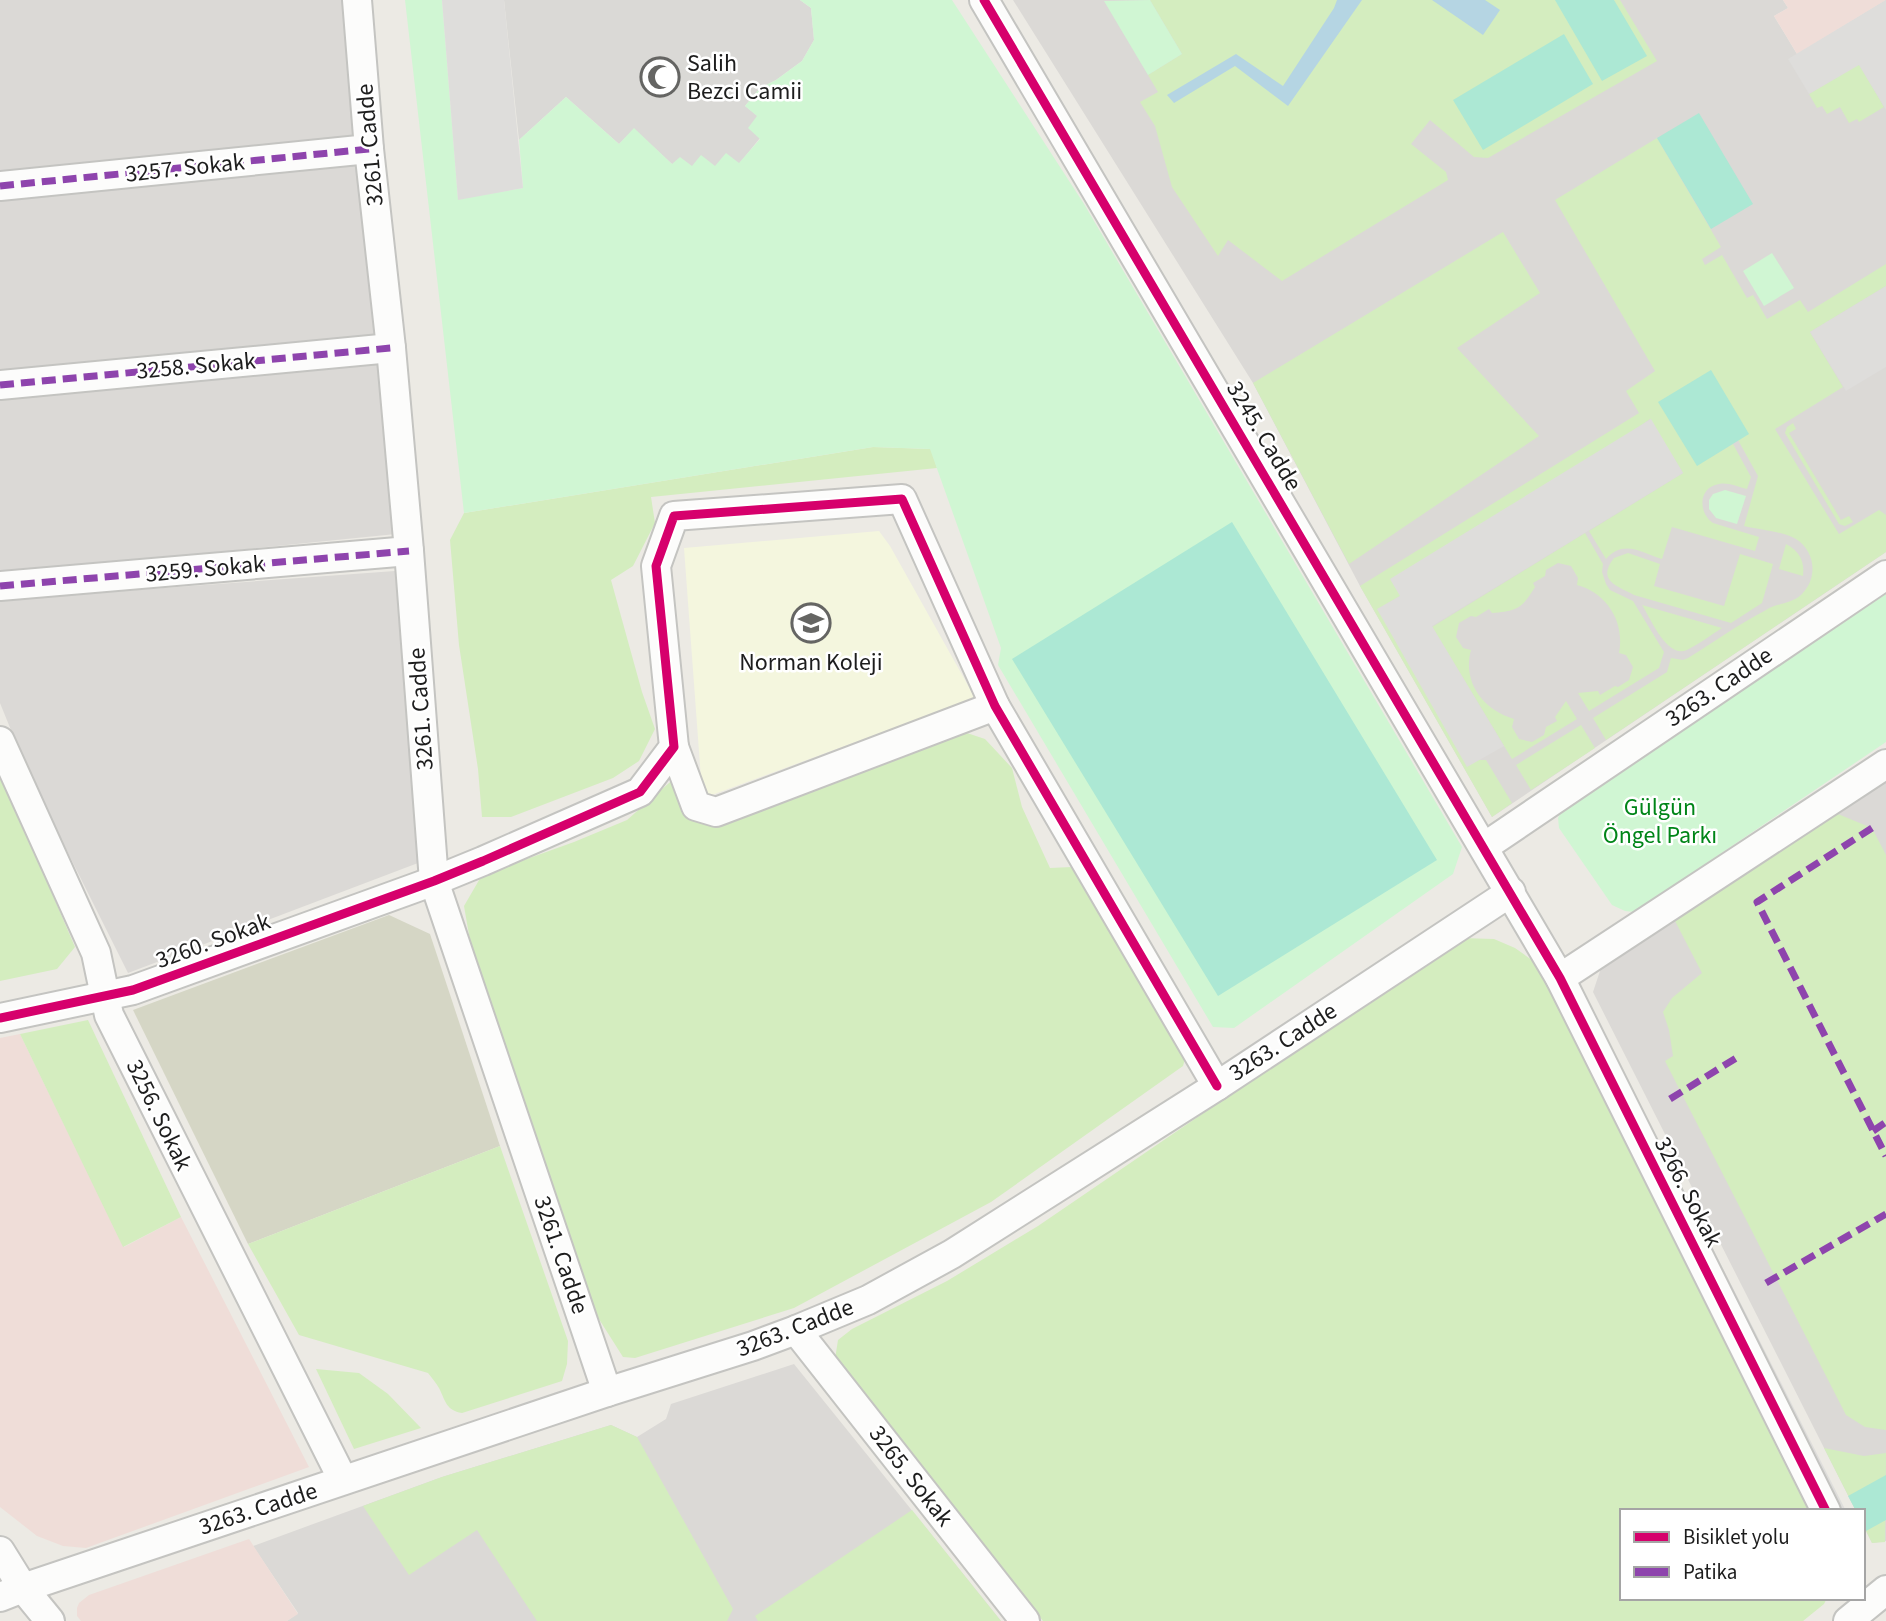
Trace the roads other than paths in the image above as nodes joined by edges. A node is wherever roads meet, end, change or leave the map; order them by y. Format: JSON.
{"nodes":[{"id":1,"x":357,"y":0,"type":"edge"},
{"id":2,"x":984,"y":0,"type":"edge"},
{"id":3,"x":369,"y":149,"type":"junction"},
{"id":4,"x":0,"y":186,"type":"edge"},
{"id":5,"x":391,"y":348,"type":"junction"},
{"id":6,"x":0,"y":385,"type":"edge"},
{"id":7,"x":409,"y":551,"type":"junction"},
{"id":8,"x":1886,"y":575,"type":"edge"},
{"id":9,"x":0,"y":586,"type":"edge"},
{"id":10,"x":995,"y":706,"type":"junction"},
{"id":11,"x":0,"y":741,"type":"edge"},
{"id":12,"x":674,"y":747,"type":"junction"},
{"id":13,"x":1886,"y":764,"type":"edge"},
{"id":14,"x":1484,"y":847,"type":"junction"},
{"id":15,"x":434,"y":881,"type":"junction"},
{"id":16,"x":1511,"y":892,"type":"junction"},
{"id":17,"x":1560,"y":978,"type":"junction"},
{"id":18,"x":104,"y":996,"type":"junction"},
{"id":19,"x":0,"y":1018,"type":"edge"},
{"id":20,"x":1217,"y":1086,"type":"junction"},
{"id":21,"x":796,"y":1330,"type":"junction"},
{"id":22,"x":607,"y":1392,"type":"junction"},
{"id":23,"x":343,"y":1480,"type":"junction"},
{"id":24,"x":1825,"y":1509,"type":"edge"},
{"id":25,"x":0,"y":1551,"type":"edge"},
{"id":26,"x":12,"y":1592,"type":"edge"},
{"id":27,"x":1874,"y":1592,"type":"edge"},
{"id":28,"x":50,"y":1621,"type":"edge"},
{"id":29,"x":1025,"y":1621,"type":"edge"},
{"id":30,"x":1848,"y":1621,"type":"edge"}],
"edges":[{"from":1,"to":3,"type":"street","name":"3261. Cadde"},
{"from":2,"to":14,"type":"street","name":"3245. Cadde"},
{"from":3,"to":4,"type":"street","name":"3257. Sokak"},
{"from":3,"to":5,"type":"street","name":"3261. Cadde"},
{"from":5,"to":6,"type":"street","name":"3258. Sokak"},
{"from":5,"to":7,"type":"street","name":"3261. Cadde"},
{"from":7,"to":9,"type":"street","name":"3259. Sokak"},
{"from":7,"to":15,"type":"street","name":"3261. Cadde"},
{"from":8,"to":14,"type":"street","name":"3263. Cadde"},
{"from":10,"to":12,"type":"street"},
{"from":10,"to":12,"type":"street"},
{"from":10,"to":20,"type":"street"},
{"from":11,"to":18,"type":"street","name":"3256. Sokak"},
{"from":12,"to":15,"type":"street","name":"3260. Sokak"},
{"from":13,"to":17,"type":"street"},
{"from":14,"to":16,"type":"street","name":"3245. Cadde"},
{"from":15,"to":18,"type":"street","name":"3260. Sokak"},
{"from":15,"to":22,"type":"street","name":"3261. Cadde"},
{"from":16,"to":17,"type":"street","name":"3266. Sokak"},
{"from":16,"to":20,"type":"street","name":"3263. Cadde"},
{"from":17,"to":24,"type":"street","name":"3266. Sokak"},
{"from":18,"to":19,"type":"street","name":"3260. Sokak"},
{"from":18,"to":23,"type":"street","name":"3256. Sokak"},
{"from":20,"to":21,"type":"street","name":"3263. Cadde"},
{"from":21,"to":22,"type":"street","name":"3263. Cadde"},
{"from":21,"to":29,"type":"street","name":"3265. Sokak"},
{"from":22,"to":23,"type":"street","name":"3263. Cadde"},
{"from":23,"to":26,"type":"street","name":"3263. Cadde"},
{"from":25,"to":26,"type":"street"},
{"from":26,"to":28,"type":"street"},
{"from":27,"to":30,"type":"street"}]}
